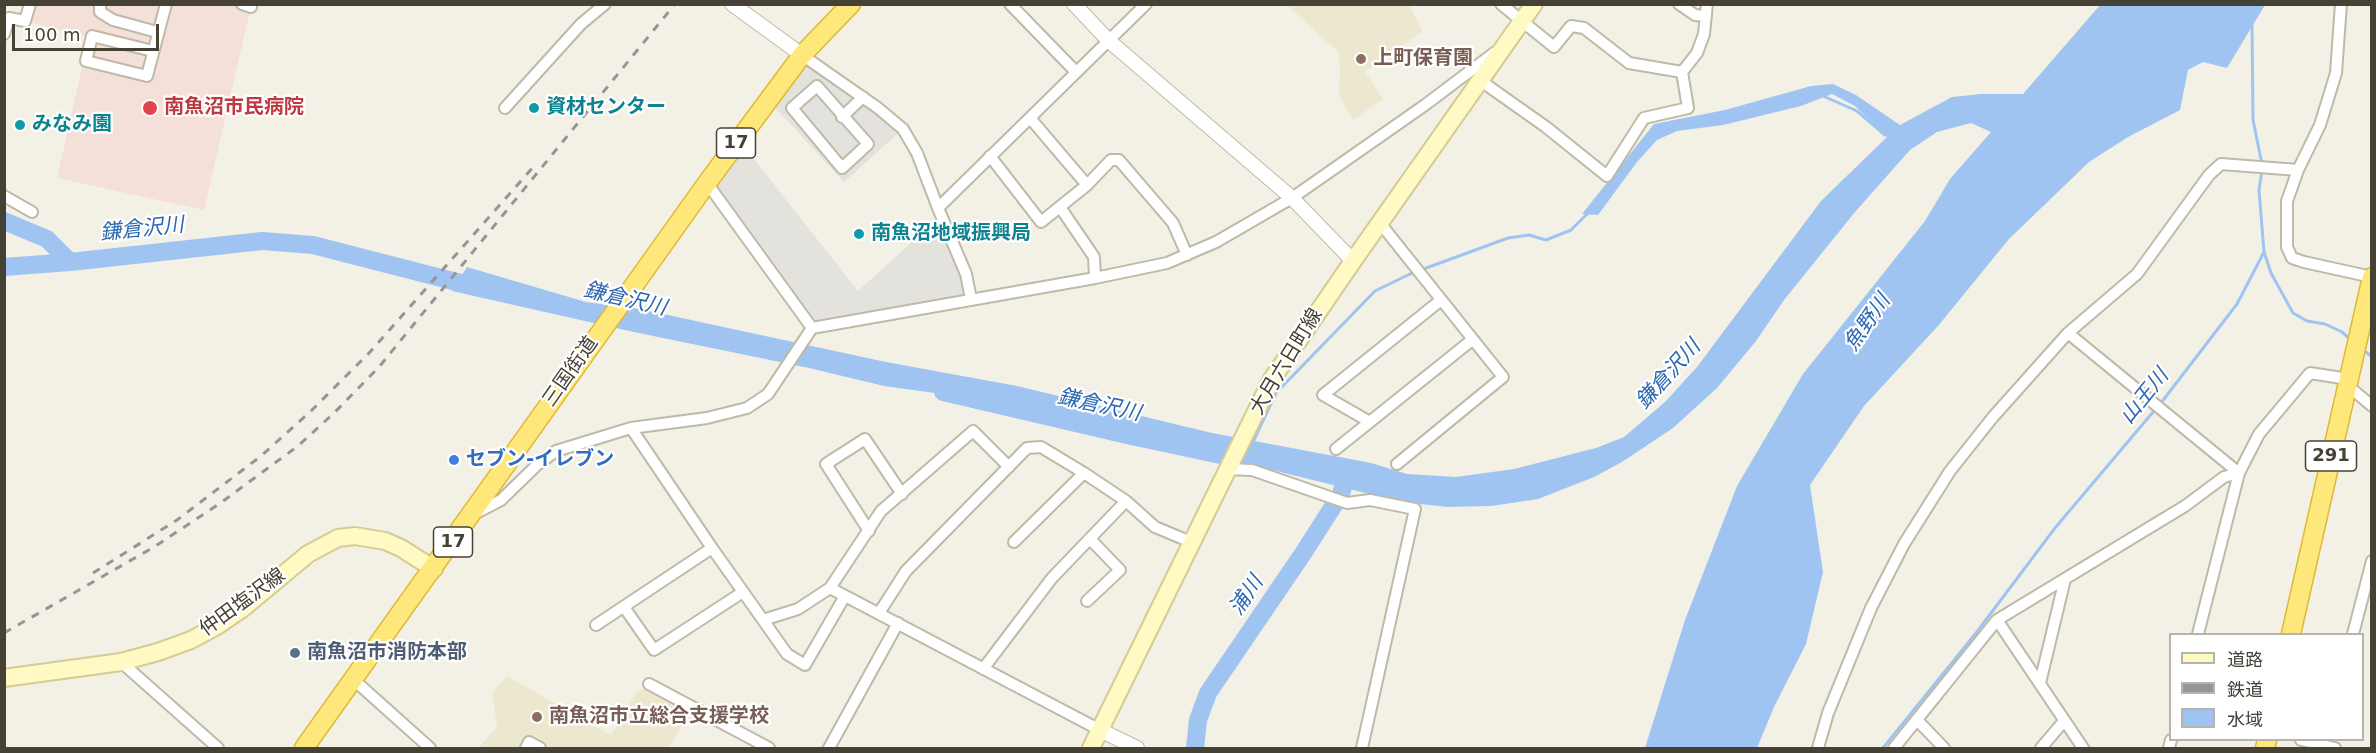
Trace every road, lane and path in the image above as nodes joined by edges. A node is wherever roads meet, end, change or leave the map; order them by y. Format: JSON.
{"nodes":[{"id":1,"x":30,"y":4,"type":"edge"},
{"id":2,"x":100,"y":4,"type":"edge"},
{"id":3,"x":166,"y":4,"type":"edge"},
{"id":4,"x":605,"y":4,"type":"edge"},
{"id":5,"x":732,"y":4,"type":"edge"},
{"id":6,"x":851,"y":4,"type":"edge"},
{"id":7,"x":1010,"y":4,"type":"edge"},
{"id":8,"x":1074,"y":4,"type":"edge"},
{"id":9,"x":1146,"y":4,"type":"edge"},
{"id":10,"x":1501,"y":4,"type":"edge"},
{"id":11,"x":1534,"y":4,"type":"edge"},
{"id":12,"x":1679,"y":4,"type":"edge"},
{"id":13,"x":2341,"y":4,"type":"edge"},
{"id":14,"x":1706,"y":10,"type":"edge"},
{"id":15,"x":1521,"y":22,"type":"junction"},
{"id":16,"x":157,"y":32,"type":"junction"},
{"id":17,"x":4,"y":34,"type":"edge"},
{"id":18,"x":1510,"y":39,"type":"junction"},
{"id":19,"x":1108,"y":40,"type":"junction"},
{"id":20,"x":153,"y":51,"type":"junction"},
{"id":21,"x":802,"y":55,"type":"junction"},
{"id":22,"x":1076,"y":72,"type":"junction"},
{"id":23,"x":1682,"y":72,"type":"junction"},
{"id":24,"x":1481,"y":81,"type":"junction"},
{"id":25,"x":863,"y":98,"type":"junction"},
{"id":26,"x":505,"y":108,"type":"dead end"},
{"id":27,"x":842,"y":117,"type":"junction"},
{"id":28,"x":1030,"y":117,"type":"junction"},
{"id":29,"x":990,"y":156,"type":"junction"},
{"id":30,"x":2298,"y":170,"type":"junction"},
{"id":31,"x":707,"y":183,"type":"junction"},
{"id":32,"x":1087,"y":185,"type":"junction"},
{"id":33,"x":4,"y":196,"type":"edge"},
{"id":34,"x":1292,"y":198,"type":"junction"},
{"id":35,"x":1060,"y":207,"type":"junction"},
{"id":36,"x":938,"y":208,"type":"junction"},
{"id":37,"x":32,"y":212,"type":"dead end"},
{"id":38,"x":1380,"y":224,"type":"junction"},
{"id":39,"x":1187,"y":255,"type":"junction"},
{"id":40,"x":1353,"y":261,"type":"junction"},
{"id":41,"x":2372,"y":277,"type":"edge"},
{"id":42,"x":1095,"y":278,"type":"junction"},
{"id":43,"x":971,"y":299,"type":"junction"},
{"id":44,"x":1441,"y":300,"type":"junction"},
{"id":45,"x":812,"y":328,"type":"junction"},
{"id":46,"x":2068,"y":333,"type":"junction"},
{"id":47,"x":1472,"y":340,"type":"junction"},
{"id":48,"x":2348,"y":382,"type":"junction"},
{"id":49,"x":2372,"y":406,"type":"edge"},
{"id":50,"x":1370,"y":422,"type":"junction"},
{"id":51,"x":631,"y":428,"type":"junction"},
{"id":52,"x":1336,"y":449,"type":"dead end"},
{"id":53,"x":1397,"y":464,"type":"dead end"},
{"id":54,"x":1009,"y":467,"type":"junction"},
{"id":55,"x":1227,"y":469,"type":"junction"},
{"id":56,"x":1084,"y":473,"type":"junction"},
{"id":57,"x":2239,"y":473,"type":"junction"},
{"id":58,"x":902,"y":494,"type":"junction"},
{"id":59,"x":1126,"y":501,"type":"junction"},
{"id":60,"x":470,"y":516,"type":"junction"},
{"id":61,"x":868,"y":531,"type":"junction"},
{"id":62,"x":1091,"y":540,"type":"junction"},
{"id":63,"x":1014,"y":542,"type":"dead end"},
{"id":64,"x":1191,"y":542,"type":"junction"},
{"id":65,"x":712,"y":548,"type":"junction"},
{"id":66,"x":2372,"y":561,"type":"edge"},
{"id":67,"x":434,"y":569,"type":"junction"},
{"id":68,"x":2065,"y":579,"type":"junction"},
{"id":69,"x":830,"y":588,"type":"junction"},
{"id":70,"x":742,"y":592,"type":"junction"},
{"id":71,"x":845,"y":596,"type":"junction"},
{"id":72,"x":1087,"y":601,"type":"dead end"},
{"id":73,"x":624,"y":606,"type":"junction"},
{"id":74,"x":879,"y":613,"type":"junction"},
{"id":75,"x":763,"y":620,"type":"junction"},
{"id":76,"x":1996,"y":620,"type":"junction"},
{"id":77,"x":898,"y":623,"type":"junction"},
{"id":78,"x":596,"y":625,"type":"dead end"},
{"id":79,"x":2198,"y":633,"type":"edge"},
{"id":80,"x":2290,"y":633,"type":"edge"},
{"id":81,"x":2353,"y":633,"type":"edge"},
{"id":82,"x":121,"y":662,"type":"junction"},
{"id":83,"x":983,"y":669,"type":"junction"},
{"id":84,"x":4,"y":678,"type":"edge"},
{"id":85,"x":354,"y":680,"type":"junction"},
{"id":86,"x":2040,"y":683,"type":"junction"},
{"id":87,"x":649,"y":684,"type":"dead end"},
{"id":88,"x":1917,"y":720,"type":"junction"},
{"id":89,"x":2064,"y":721,"type":"junction"},
{"id":90,"x":1100,"y":730,"type":"junction"},
{"id":91,"x":2305,"y":741,"type":"edge"},
{"id":92,"x":2327,"y":746,"type":"edge"},
{"id":93,"x":218,"y":748,"type":"edge"},
{"id":94,"x":304,"y":748,"type":"edge"},
{"id":95,"x":430,"y":748,"type":"edge"},
{"id":96,"x":526,"y":748,"type":"edge"},
{"id":97,"x":540,"y":748,"type":"edge"},
{"id":98,"x":769,"y":748,"type":"edge"},
{"id":99,"x":829,"y":748,"type":"edge"},
{"id":100,"x":1091,"y":748,"type":"edge"},
{"id":101,"x":1137,"y":748,"type":"edge"},
{"id":102,"x":1362,"y":748,"type":"edge"},
{"id":103,"x":1818,"y":748,"type":"edge"},
{"id":104,"x":1894,"y":748,"type":"edge"},
{"id":105,"x":1944,"y":748,"type":"edge"},
{"id":106,"x":2041,"y":748,"type":"edge"},
{"id":107,"x":2083,"y":748,"type":"edge"}],
"edges":[{"from":1,"to":17,"type":"street"},
{"from":2,"to":16,"type":"street"},
{"from":3,"to":16,"type":"street"},
{"from":4,"to":26,"type":"street"},
{"from":5,"to":21,"type":"street"},
{"from":6,"to":21,"type":"highway","name":"三国街道","number":"17"},
{"from":7,"to":22,"type":"street"},
{"from":8,"to":19,"type":"street"},
{"from":9,"to":19,"type":"street"},
{"from":10,"to":15,"type":"street"},
{"from":11,"to":15,"type":"main road","name":"大月六日町線"},
{"from":12,"to":14,"type":"street"},
{"from":13,"to":30,"type":"street"},
{"from":14,"to":23,"type":"street"},
{"from":15,"to":18,"type":"main road","name":"大月六日町線"},
{"from":15,"to":23,"type":"street"},
{"from":16,"to":20,"type":"street"},
{"from":18,"to":24,"type":"main road","name":"大月六日町線"},
{"from":18,"to":34,"type":"street"},
{"from":19,"to":22,"type":"street"},
{"from":19,"to":34,"type":"street"},
{"from":20,"to":20,"type":"street"},
{"from":21,"to":25,"type":"street"},
{"from":21,"to":31,"type":"highway","name":"三国街道","number":"17"},
{"from":22,"to":28,"type":"street"},
{"from":23,"to":24,"type":"street"},
{"from":24,"to":38,"type":"main road","name":"大月六日町線"},
{"from":25,"to":27,"type":"street"},
{"from":25,"to":36,"type":"street"},
{"from":27,"to":27,"type":"street"},
{"from":28,"to":29,"type":"street"},
{"from":28,"to":32,"type":"street"},
{"from":29,"to":35,"type":"street"},
{"from":29,"to":36,"type":"street"},
{"from":30,"to":41,"type":"street"},
{"from":30,"to":46,"type":"street"},
{"from":31,"to":45,"type":"street"},
{"from":31,"to":60,"type":"highway","name":"三国街道","number":"17"},
{"from":32,"to":35,"type":"street"},
{"from":32,"to":39,"type":"street"},
{"from":33,"to":37,"type":"street"},
{"from":34,"to":39,"type":"street"},
{"from":34,"to":40,"type":"street"},
{"from":35,"to":42,"type":"street"},
{"from":36,"to":43,"type":"street"},
{"from":38,"to":40,"type":"main road","name":"大月六日町線"},
{"from":38,"to":44,"type":"street"},
{"from":39,"to":42,"type":"street"},
{"from":40,"to":55,"type":"main road","name":"大月六日町線"},
{"from":41,"to":48,"type":"highway","number":"291"},
{"from":42,"to":43,"type":"street"},
{"from":43,"to":45,"type":"street"},
{"from":44,"to":47,"type":"street"},
{"from":44,"to":50,"type":"street"},
{"from":45,"to":51,"type":"street"},
{"from":46,"to":57,"type":"street"},
{"from":46,"to":103,"type":"street"},
{"from":47,"to":50,"type":"street"},
{"from":47,"to":53,"type":"street"},
{"from":48,"to":49,"type":"street"},
{"from":48,"to":57,"type":"street"},
{"from":48,"to":80,"type":"highway","number":"291"},
{"from":50,"to":52,"type":"street"},
{"from":51,"to":60,"type":"street"},
{"from":51,"to":65,"type":"street"},
{"from":54,"to":56,"type":"street"},
{"from":54,"to":58,"type":"street"},
{"from":54,"to":74,"type":"street"},
{"from":55,"to":64,"type":"main road","name":"大月六日町線"},
{"from":55,"to":102,"type":"street"},
{"from":56,"to":59,"type":"street"},
{"from":56,"to":63,"type":"street"},
{"from":57,"to":68,"type":"street"},
{"from":57,"to":79,"type":"street"},
{"from":58,"to":61,"type":"street"},
{"from":58,"to":61,"type":"street"},
{"from":59,"to":62,"type":"street"},
{"from":59,"to":64,"type":"street"},
{"from":60,"to":67,"type":"highway","name":"三国街道","number":"17"},
{"from":61,"to":69,"type":"street"},
{"from":62,"to":72,"type":"street"},
{"from":62,"to":83,"type":"street"},
{"from":64,"to":90,"type":"main road","name":"大月六日町線"},
{"from":65,"to":70,"type":"street"},
{"from":65,"to":73,"type":"street"},
{"from":66,"to":81,"type":"street"},
{"from":67,"to":82,"type":"main road","name":"仲田塩沢線"},
{"from":67,"to":85,"type":"highway","name":"三国街道","number":"17"},
{"from":68,"to":76,"type":"street"},
{"from":68,"to":86,"type":"street"},
{"from":69,"to":71,"type":"street"},
{"from":69,"to":75,"type":"street"},
{"from":70,"to":73,"type":"street"},
{"from":70,"to":75,"type":"street"},
{"from":71,"to":74,"type":"street"},
{"from":71,"to":75,"type":"street"},
{"from":73,"to":78,"type":"street"},
{"from":74,"to":77,"type":"street"},
{"from":76,"to":86,"type":"street"},
{"from":76,"to":88,"type":"street"},
{"from":77,"to":83,"type":"street"},
{"from":77,"to":99,"type":"street"},
{"from":82,"to":84,"type":"main road","name":"仲田塩沢線"},
{"from":82,"to":93,"type":"street"},
{"from":83,"to":90,"type":"street"},
{"from":85,"to":94,"type":"highway","name":"三国街道","number":"17"},
{"from":85,"to":95,"type":"street"},
{"from":86,"to":89,"type":"street"},
{"from":87,"to":98,"type":"street"},
{"from":88,"to":104,"type":"street"},
{"from":88,"to":105,"type":"street"},
{"from":89,"to":106,"type":"street"},
{"from":89,"to":107,"type":"street"},
{"from":90,"to":100,"type":"main road","name":"大月六日町線"},
{"from":90,"to":101,"type":"street"},
{"from":91,"to":92,"type":"street"},
{"from":96,"to":97,"type":"street"}]}
